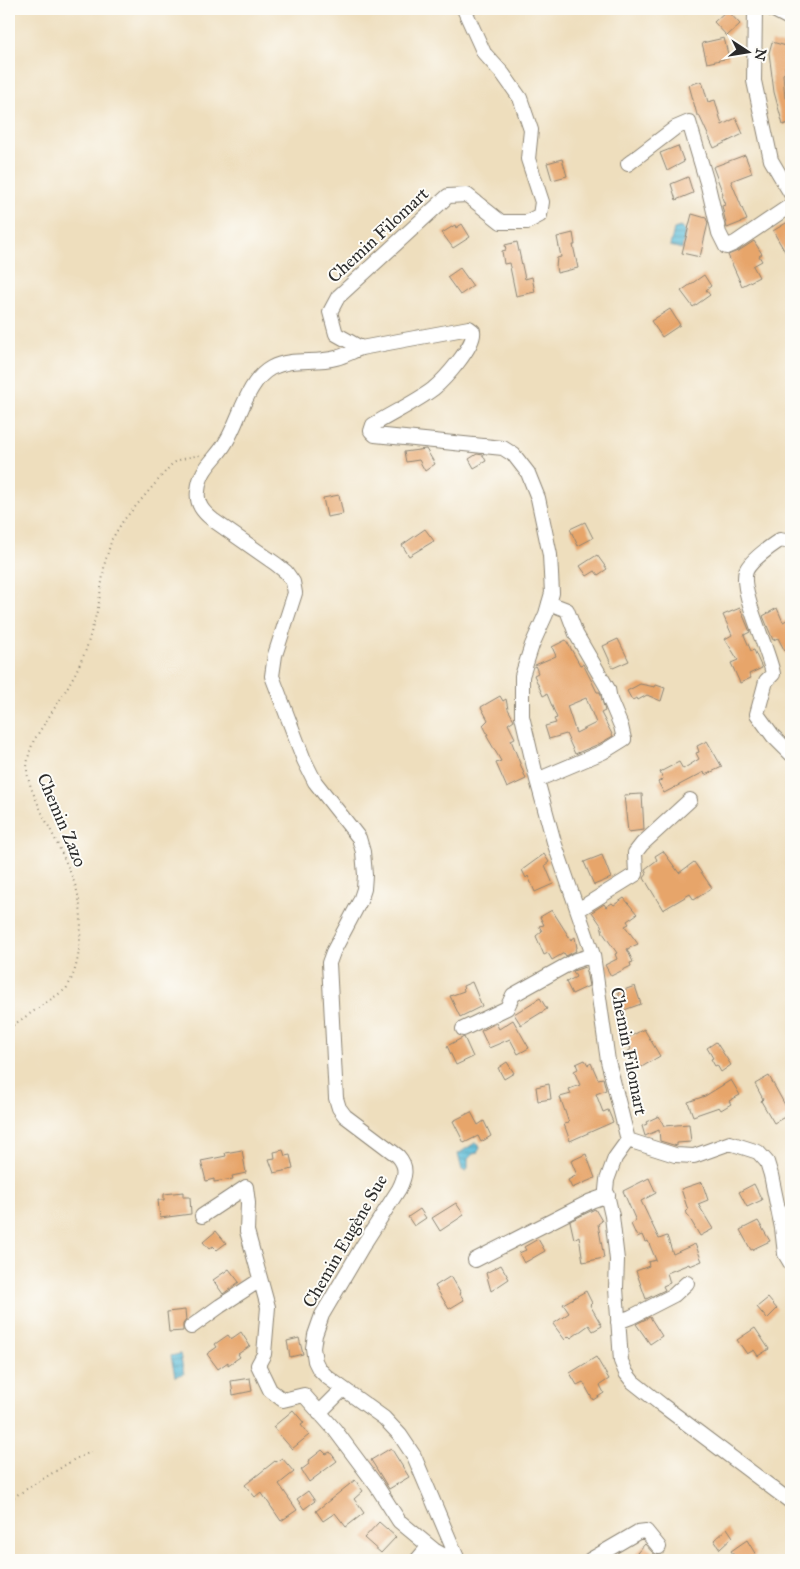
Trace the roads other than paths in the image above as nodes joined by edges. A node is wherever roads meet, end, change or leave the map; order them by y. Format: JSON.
{"nodes":[{"id":1,"x":464,"y":9,"type":"edge"},
{"id":2,"x":755,"y":9,"type":"edge"},
{"id":3,"x":774,"y":9,"type":"edge"},
{"id":4,"x":791,"y":18,"type":"edge"},
{"id":5,"x":628,"y":164,"type":"dead end"},
{"id":6,"x":791,"y":194,"type":"edge"},
{"id":7,"x":791,"y":205,"type":"edge"},
{"id":8,"x":361,"y":348,"type":"junction"},
{"id":9,"x":791,"y":542,"type":"edge"},
{"id":10,"x":549,"y":603,"type":"junction"},
{"id":11,"x":791,"y":754,"type":"edge"},
{"id":12,"x":537,"y":780,"type":"junction"},
{"id":13,"x":690,"y":800,"type":"dead end"},
{"id":14,"x":578,"y":910,"type":"junction"},
{"id":15,"x":593,"y":955,"type":"junction"},
{"id":16,"x":463,"y":1030,"type":"dead end"},
{"id":17,"x":628,"y":1140,"type":"junction"},
{"id":18,"x":608,"y":1195,"type":"junction"},
{"id":19,"x":202,"y":1216,"type":"dead end"},
{"id":20,"x":475,"y":1260,"type":"dead end"},
{"id":21,"x":791,"y":1264,"type":"edge"},
{"id":22,"x":260,"y":1280,"type":"junction"},
{"id":23,"x":687,"y":1282,"type":"dead end"},
{"id":24,"x":618,"y":1322,"type":"junction"},
{"id":25,"x":191,"y":1327,"type":"dead end"},
{"id":26,"x":343,"y":1389,"type":"junction"},
{"id":27,"x":319,"y":1413,"type":"junction"},
{"id":28,"x":791,"y":1502,"type":"edge"},
{"id":29,"x":429,"y":1546,"type":"junction"},
{"id":30,"x":659,"y":1547,"type":"dead end"},
{"id":31,"x":417,"y":1560,"type":"edge"},
{"id":32,"x":452,"y":1560,"type":"edge"},
{"id":33,"x":458,"y":1560,"type":"edge"},
{"id":34,"x":590,"y":1560,"type":"edge"}],
"edges":[{"from":1,"to":8,"type":"street","name":"Chemin Filomart"},
{"from":2,"to":6,"type":"street"},
{"from":3,"to":4,"type":"main road"},
{"from":5,"to":7,"type":"street"},
{"from":8,"to":10,"type":"street","name":"Chemin Filomart"},
{"from":8,"to":26,"type":"street","name":"Chemin Eugène Sue"},
{"from":9,"to":11,"type":"street"},
{"from":10,"to":12,"type":"street","name":"Chemin Filomart"},
{"from":10,"to":12,"type":"street"},
{"from":12,"to":14,"type":"street","name":"Chemin Filomart"},
{"from":13,"to":14,"type":"street"},
{"from":14,"to":15,"type":"street","name":"Chemin Filomart"},
{"from":15,"to":16,"type":"street"},
{"from":15,"to":17,"type":"street","name":"Chemin Filomart"},
{"from":17,"to":18,"type":"street"},
{"from":17,"to":21,"type":"street","name":"Chemin Filomart"},
{"from":18,"to":20,"type":"street"},
{"from":18,"to":24,"type":"street"},
{"from":19,"to":22,"type":"street"},
{"from":22,"to":25,"type":"street"},
{"from":22,"to":27,"type":"street"},
{"from":23,"to":24,"type":"street"},
{"from":24,"to":28,"type":"street"},
{"from":26,"to":27,"type":"street"},
{"from":26,"to":33,"type":"street","name":"Chemin Eugène Sue"},
{"from":27,"to":29,"type":"street"},
{"from":29,"to":31,"type":"street"},
{"from":29,"to":32,"type":"street"},
{"from":30,"to":34,"type":"street"}]}
